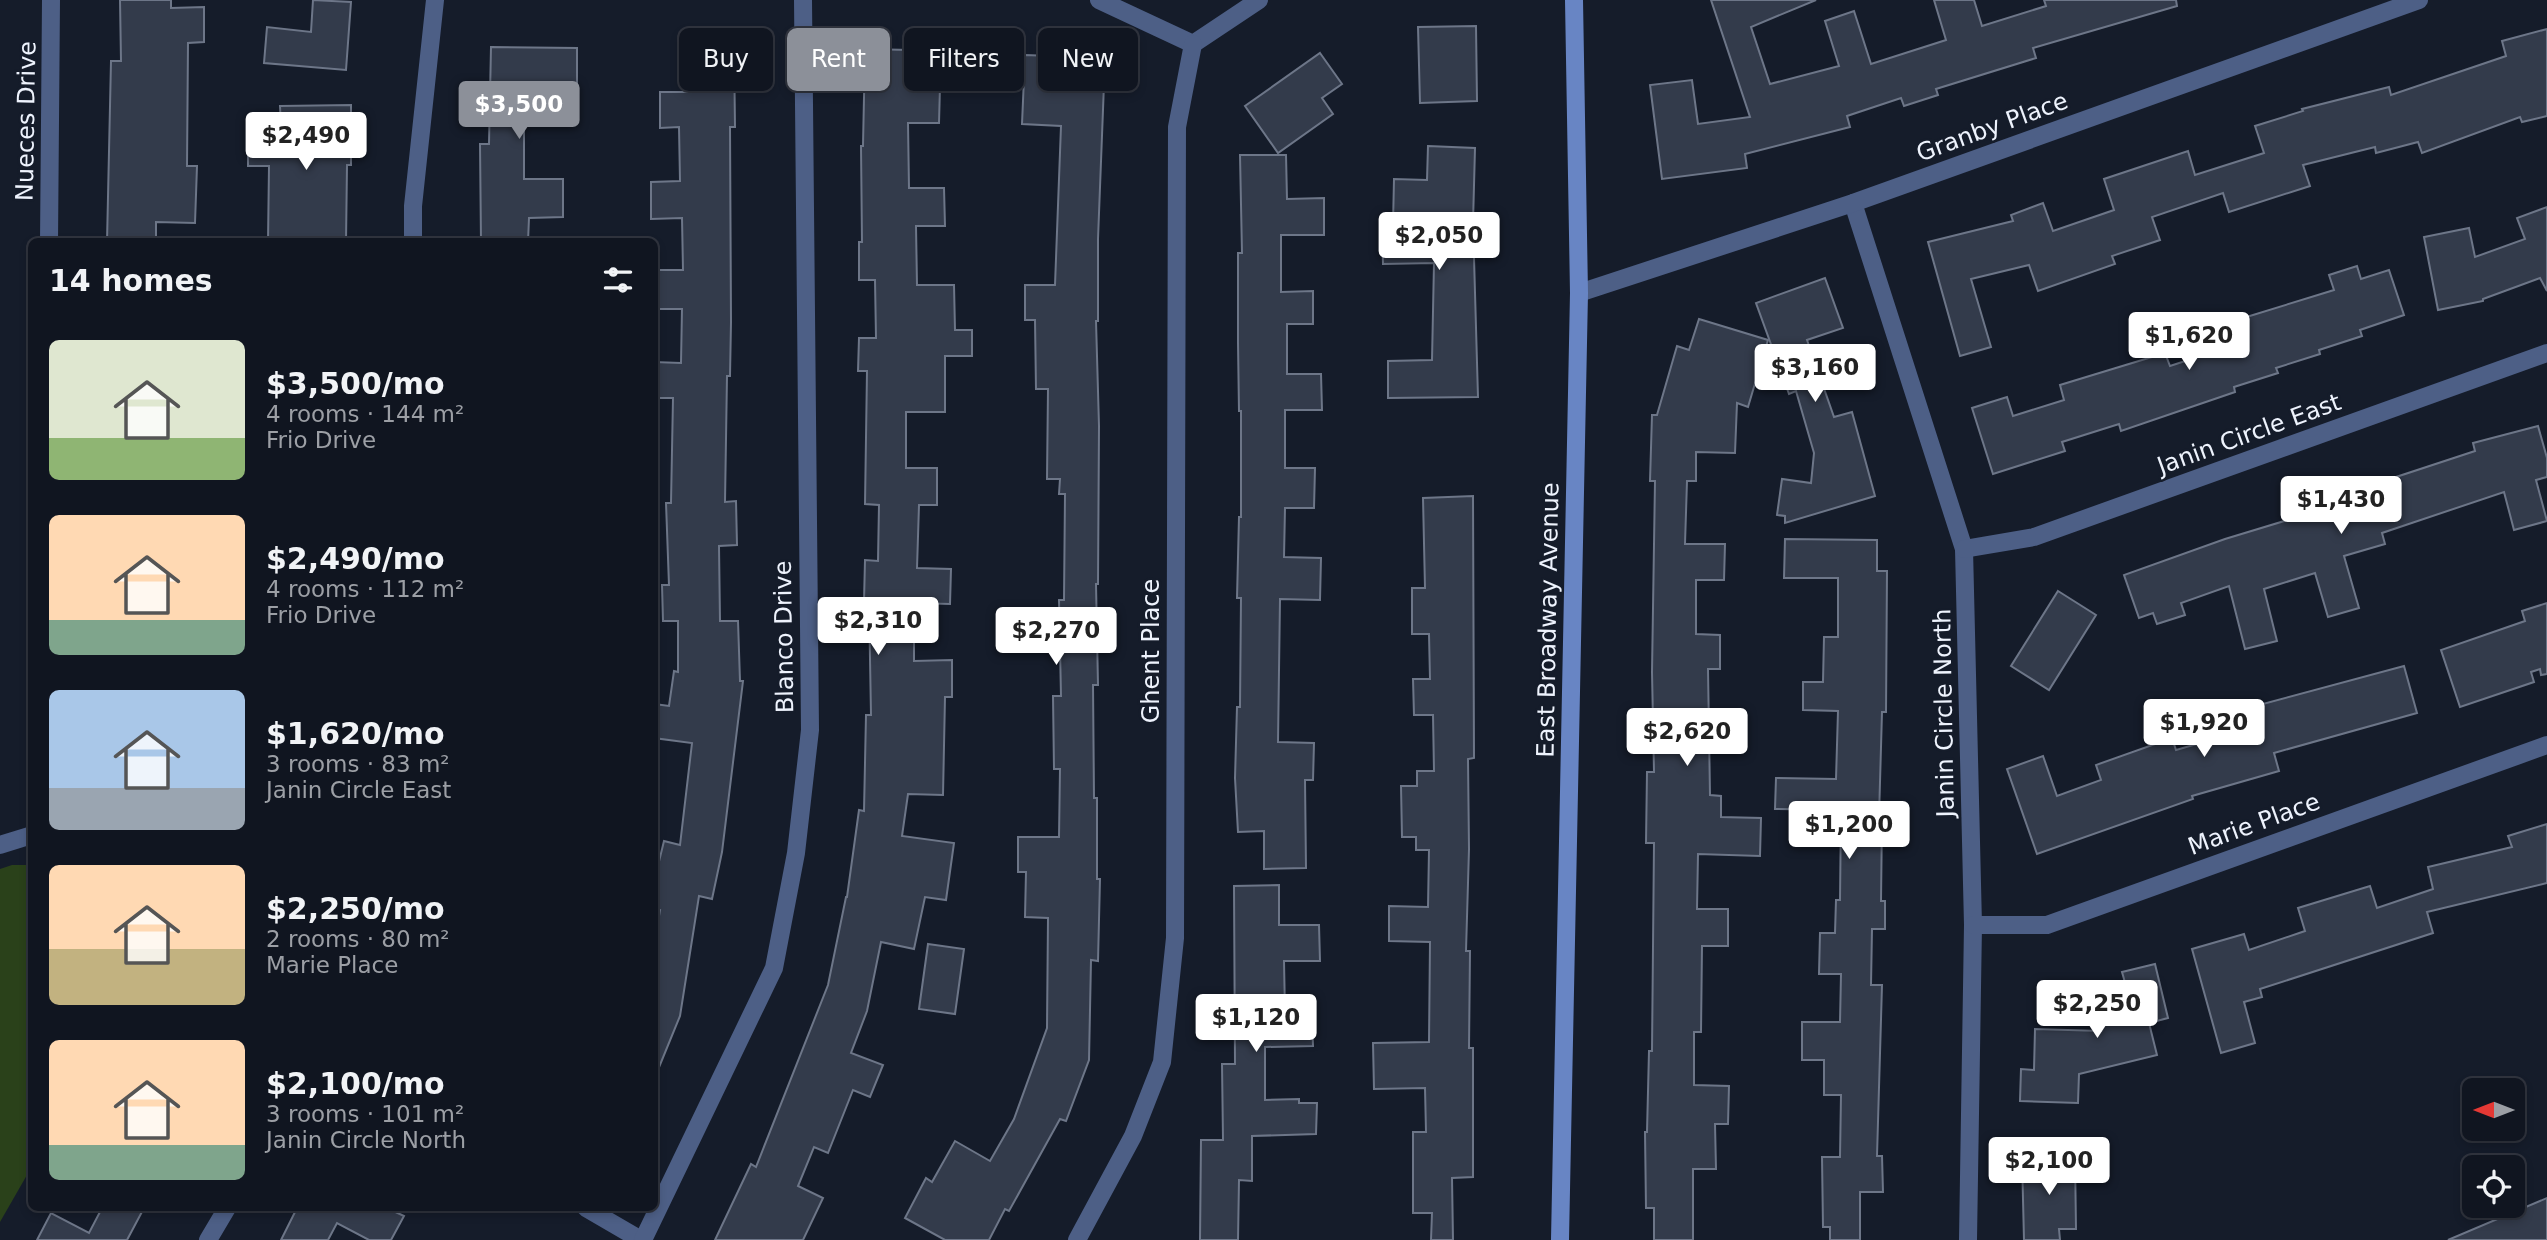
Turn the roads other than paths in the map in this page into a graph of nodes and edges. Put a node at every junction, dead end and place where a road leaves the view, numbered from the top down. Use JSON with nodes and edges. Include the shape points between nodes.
{"nodes":[{"id":1,"x":51,"y":0,"type":"edge"},
{"id":2,"x":435,"y":0,"type":"edge"},
{"id":3,"x":803,"y":0,"type":"edge"},
{"id":4,"x":1099,"y":0,"type":"edge"},
{"id":5,"x":1259,"y":0,"type":"edge"},
{"id":6,"x":1574,"y":0,"type":"edge"},
{"id":7,"x":2419,"y":0,"type":"edge"},
{"id":8,"x":1193,"y":44,"type":"junction"},
{"id":9,"x":1853,"y":203,"type":"junction"},
{"id":10,"x":49,"y":238,"type":"edge"},
{"id":11,"x":413,"y":238,"type":"edge"},
{"id":12,"x":1579,"y":293,"type":"junction"},
{"id":13,"x":2547,"y":353,"type":"edge"},
{"id":14,"x":1964,"y":549,"type":"junction"},
{"id":15,"x":2547,"y":745,"type":"edge"},
{"id":16,"x":28,"y":836,"type":"edge"},
{"id":17,"x":0,"y":845,"type":"edge"},
{"id":18,"x":1973,"y":925,"type":"junction"},
{"id":19,"x":658,"y":1207,"type":"edge"},
{"id":20,"x":225,"y":1211,"type":"edge"},
{"id":21,"x":591,"y":1211,"type":"edge"},
{"id":22,"x":656,"y":1211,"type":"edge"},
{"id":23,"x":208,"y":1240,"type":"edge"},
{"id":24,"x":642,"y":1240,"type":"edge"},
{"id":25,"x":1077,"y":1240,"type":"edge"},
{"id":26,"x":1560,"y":1240,"type":"edge"},
{"id":27,"x":1968,"y":1240,"type":"edge"}],
"edges":[{"from":1,"to":10,"type":"street","name":"Nueces Drive"},
{"from":2,"to":11,"type":"street"},
{"from":3,"to":19,"type":"street","name":"Blanco Drive","via":[[810,730],[796,853],[774,968]]},
{"from":4,"to":8,"type":"street"},
{"from":5,"to":8,"type":"street"},
{"from":6,"to":12,"type":"street","name":"East Broadway Avenue"},
{"from":7,"to":9,"type":"street","name":"Granby Place"},
{"from":8,"to":25,"type":"street","name":"Ghent Place","via":[[1177,127],[1175,939],[1162,1062],[1133,1136]]},
{"from":9,"to":12,"type":"street","name":"Granby Place"},
{"from":9,"to":14,"type":"street","name":"Janin Circle North"},
{"from":12,"to":26,"type":"street","name":"East Broadway Avenue"},
{"from":13,"to":14,"type":"street","name":"Janin Circle East","via":[[2034,537]]},
{"from":14,"to":18,"type":"street","name":"Janin Circle North"},
{"from":15,"to":18,"type":"street","name":"Marie Place","via":[[2047,925]]},
{"from":16,"to":17,"type":"street"},
{"from":18,"to":27,"type":"street","name":"Janin Circle North"},
{"from":20,"to":23,"type":"street"},
{"from":21,"to":24,"type":"street"},
{"from":22,"to":24,"type":"street","name":"Blanco Drive"}]}
